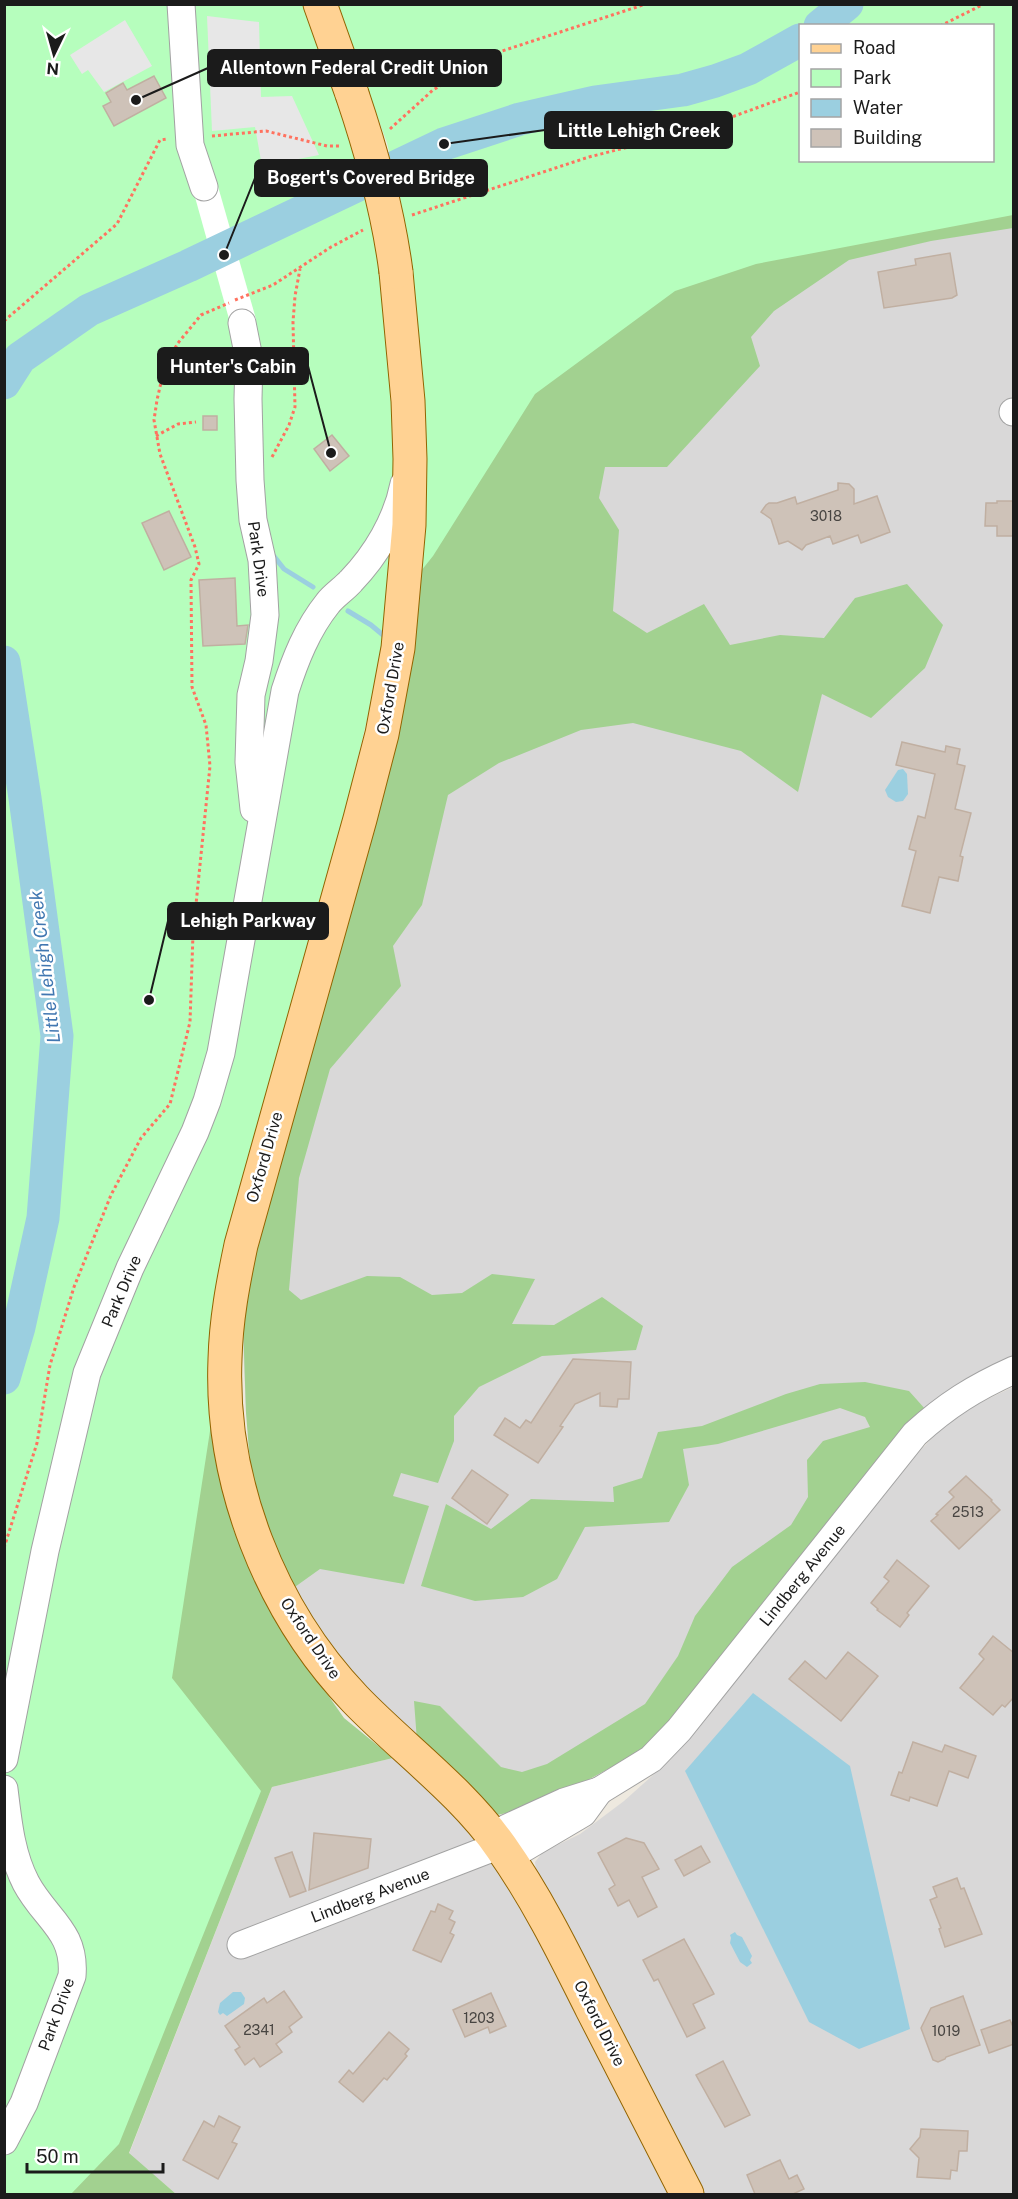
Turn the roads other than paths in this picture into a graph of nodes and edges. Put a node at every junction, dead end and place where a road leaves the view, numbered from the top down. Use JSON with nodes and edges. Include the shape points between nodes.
{"nodes":[{"id":1,"x":181,"y":4,"type":"edge"},
{"id":2,"x":320,"y":4,"type":"edge"},
{"id":3,"x":204,"y":187,"type":"dead end"},
{"id":4,"x":242,"y":323,"type":"dead end"},
{"id":5,"x":410,"y":459,"type":"junction"},
{"id":6,"x":259,"y":830,"type":"junction"},
{"id":7,"x":1014,"y":1370,"type":"edge"},
{"id":8,"x":4,"y":1759,"type":"edge"},
{"id":9,"x":4,"y":1789,"type":"edge"},
{"id":10,"x":500,"y":1845,"type":"junction"},
{"id":11,"x":241,"y":1945,"type":"dead end"},
{"id":12,"x":4,"y":2141,"type":"edge"},
{"id":13,"x":687,"y":2194,"type":"edge"}],
"edges":[{"from":1,"to":3,"type":"street","via":[[189,137]]},
{"from":2,"to":5,"type":"main road","name":"Oxford Drive","bridge":true,"via":[[352,94],[391,233]]},
{"from":4,"to":6,"type":"street","name":"Park Drive","via":[[249,358],[253,519],[262,560],[265,615],[251,695],[249,739],[252,796]]},
{"from":5,"to":6,"type":"street","name":"Park Drive","via":[[387,532],[351,582],[328,603],[294,663],[285,691]]},
{"from":5,"to":10,"type":"main road","name":"Oxford Drive","via":[[403,611],[382,734],[241,1245],[228,1314],[225,1407],[231,1452],[254,1536],[295,1620],[353,1696]]},
{"from":6,"to":8,"type":"street","name":"Park Drive","via":[[220,1053],[207,1101],[130,1268],[87,1373],[45,1551]]},
{"from":7,"to":10,"type":"street","name":"Lindberg Avenue","via":[[969,1392],[915,1434],[679,1730],[651,1759],[599,1791],[583,1813],[522,1849]]},
{"from":9,"to":12,"type":"street","name":"Park Drive","via":[[15,1857],[26,1884],[63,1932],[73,1961],[72,1976],[24,2103]]},
{"from":10,"to":11,"type":"street","name":"Lindberg Avenue"},
{"from":10,"to":13,"type":"main road","name":"Oxford Drive","via":[[538,1903]]}]}
